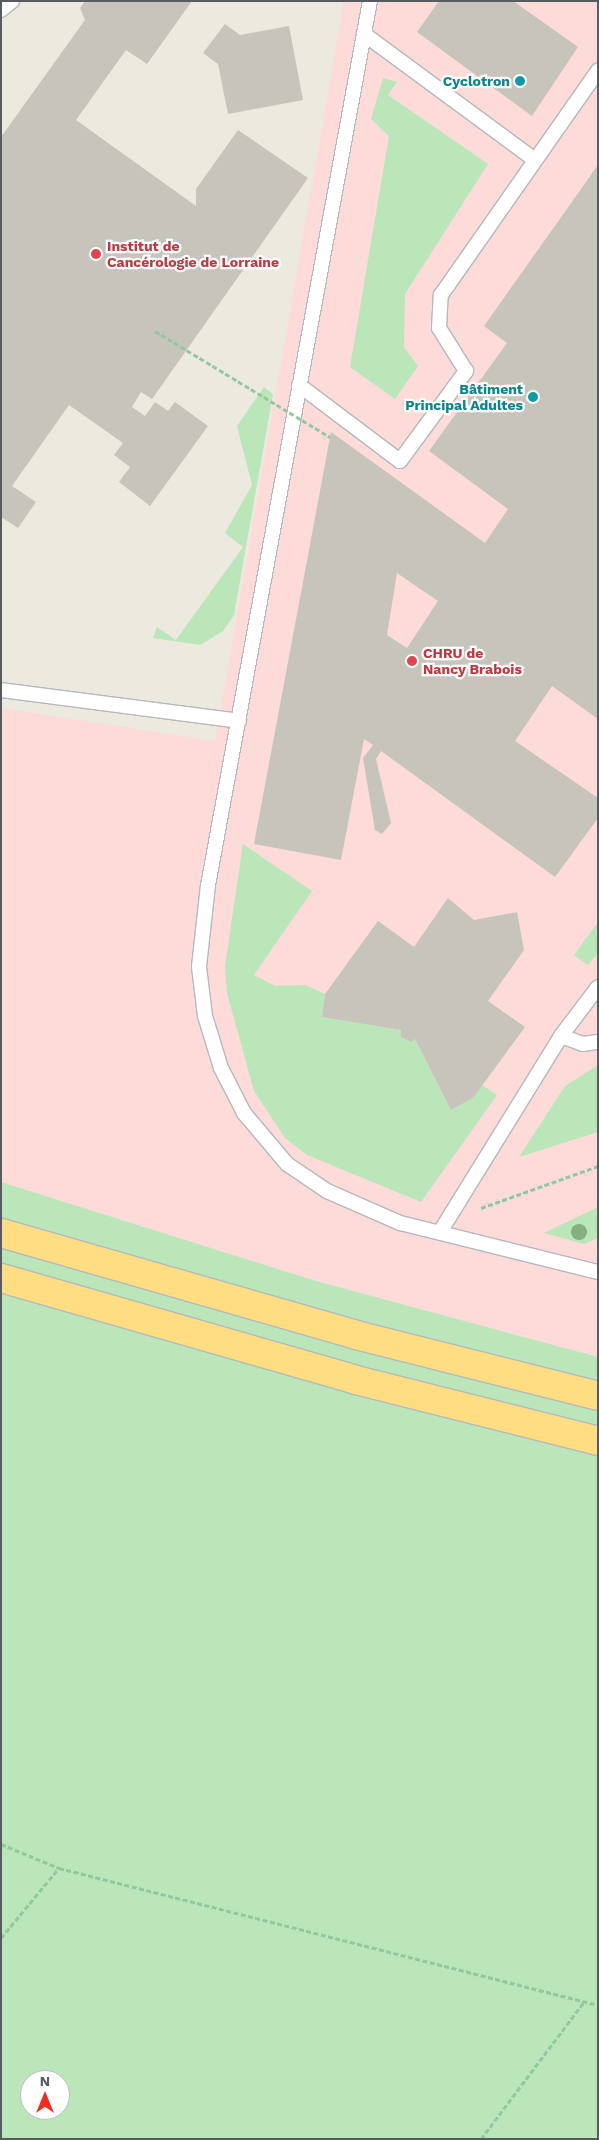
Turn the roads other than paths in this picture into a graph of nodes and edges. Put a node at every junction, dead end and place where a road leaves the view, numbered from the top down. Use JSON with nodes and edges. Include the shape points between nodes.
{"nodes":[{"id":1,"x":12,"y":1,"type":"edge"},
{"id":2,"x":370,"y":1,"type":"edge"},
{"id":3,"x":1,"y":10,"type":"edge"},
{"id":4,"x":364,"y":34,"type":"junction"},
{"id":5,"x":598,"y":71,"type":"edge"},
{"id":6,"x":535,"y":160,"type":"junction"},
{"id":7,"x":299,"y":385,"type":"junction"},
{"id":8,"x":1,"y":690,"type":"edge"},
{"id":9,"x":239,"y":721,"type":"junction"},
{"id":10,"x":598,"y":987,"type":"edge"},
{"id":11,"x":561,"y":1036,"type":"junction"},
{"id":12,"x":598,"y":1042,"type":"edge"},
{"id":13,"x":440,"y":1232,"type":"junction"},
{"id":14,"x":1,"y":1233,"type":"edge"},
{"id":15,"x":598,"y":1272,"type":"edge"},
{"id":16,"x":1,"y":1278,"type":"edge"},
{"id":17,"x":1,"y":1296,"type":"edge"},
{"id":18,"x":201,"y":1336,"type":"junction"},
{"id":19,"x":598,"y":1396,"type":"edge"},
{"id":20,"x":598,"y":1441,"type":"edge"}],
"edges":[{"from":1,"to":3,"type":"lane"},
{"from":2,"to":4,"type":"lane"},
{"from":4,"to":6,"type":"lane"},
{"from":4,"to":7,"type":"lane"},
{"from":5,"to":6,"type":"lane"},
{"from":6,"to":7,"type":"lane","via":[[441,295],[439,328],[466,371],[400,461]]},
{"from":7,"to":9,"type":"lane"},
{"from":8,"to":9,"type":"lane"},
{"from":9,"to":13,"type":"lane","via":[[208,885],[199,967],[205,1016],[221,1068],[244,1113],[287,1164],[364,1211]]},
{"from":10,"to":11,"type":"lane"},
{"from":11,"to":12,"type":"lane","via":[[583,1044]]},
{"from":11,"to":13,"type":"lane"},
{"from":13,"to":15,"type":"lane"},
{"from":14,"to":19,"type":"highway","via":[[356,1335]]},
{"from":16,"to":18,"type":"highway"},
{"from":17,"to":18,"type":"highway"},
{"from":18,"to":20,"type":"highway"}]}
